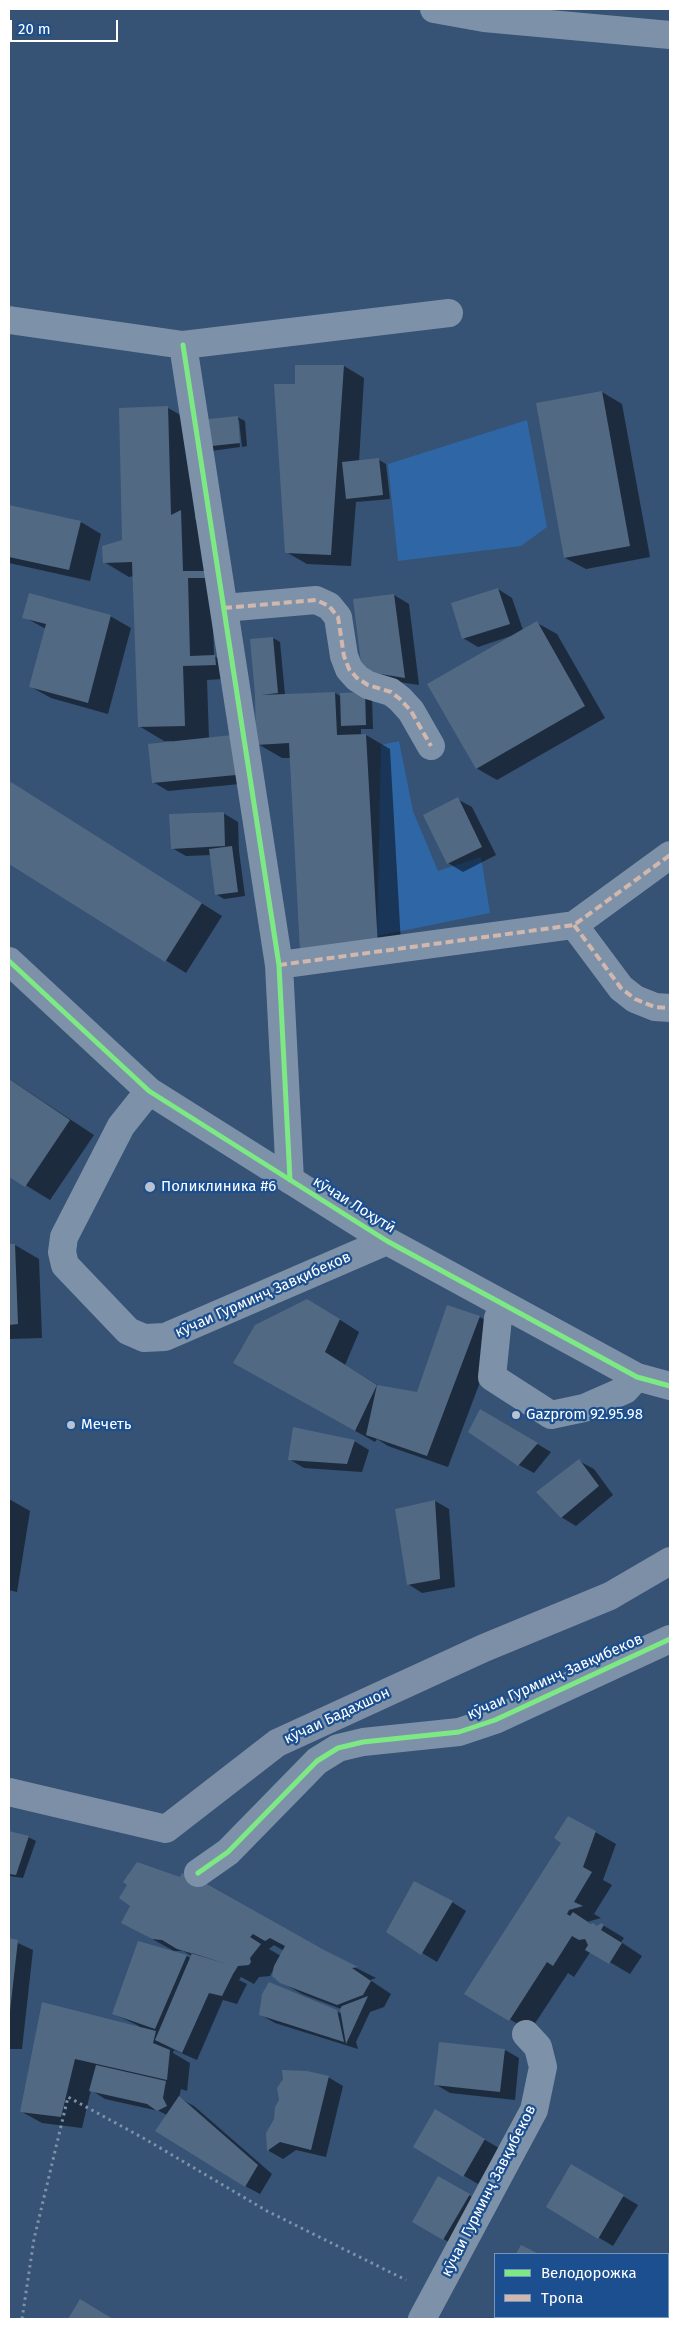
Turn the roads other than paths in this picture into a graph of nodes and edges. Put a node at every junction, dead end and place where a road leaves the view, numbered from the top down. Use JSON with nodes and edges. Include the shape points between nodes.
{"nodes":[{"id":1,"x":434,"y":9,"type":"edge"},
{"id":2,"x":670,"y":35,"type":"edge"},
{"id":3,"x":449,"y":313,"type":"dead end"},
{"id":4,"x":9,"y":320,"type":"edge"},
{"id":5,"x":183,"y":345,"type":"junction"},
{"id":6,"x":224,"y":608,"type":"junction"},
{"id":7,"x":431,"y":746,"type":"dead end"},
{"id":8,"x":670,"y":855,"type":"edge"},
{"id":9,"x":574,"y":925,"type":"junction"},
{"id":10,"x":9,"y":961,"type":"edge"},
{"id":11,"x":279,"y":965,"type":"junction"},
{"id":12,"x":670,"y":1008,"type":"edge"},
{"id":13,"x":149,"y":1091,"type":"junction"},
{"id":14,"x":290,"y":1180,"type":"junction"},
{"id":15,"x":386,"y":1241,"type":"junction"},
{"id":16,"x":503,"y":1305,"type":"junction"},
{"id":17,"x":638,"y":1377,"type":"junction"},
{"id":18,"x":670,"y":1386,"type":"edge"},
{"id":19,"x":670,"y":1561,"type":"edge"},
{"id":20,"x":670,"y":1639,"type":"edge"},
{"id":21,"x":9,"y":1792,"type":"edge"},
{"id":22,"x":198,"y":1873,"type":"dead end"},
{"id":23,"x":526,"y":2034,"type":"dead end"},
{"id":24,"x":422,"y":2319,"type":"edge"}],
"edges":[{"from":1,"to":2,"type":"street","via":[[484,18]]},
{"from":3,"to":5,"type":"street"},
{"from":4,"to":5,"type":"street"},
{"from":5,"to":6,"type":"street"},
{"from":6,"to":7,"type":"street","via":[[316,600],[329,606],[338,617],[349,669],[368,685],[391,692],[400,699]]},
{"from":6,"to":11,"type":"street"},
{"from":8,"to":9,"type":"street"},
{"from":9,"to":11,"type":"street"},
{"from":9,"to":12,"type":"street","via":[[621,988],[635,999],[655,1007]]},
{"from":10,"to":13,"type":"street","name":"кӯчаи Лоҳутӣ"},
{"from":11,"to":14,"type":"street"},
{"from":13,"to":14,"type":"street","name":"кӯчаи Лоҳутӣ"},
{"from":13,"to":15,"type":"street","name":"кӯчаи Гурминҷ Завқибеков","via":[[122,1126],[64,1237],[62,1252],[65,1265],[128,1331],[144,1338],[165,1338]]},
{"from":14,"to":15,"type":"street","name":"кӯчаи Лоҳутӣ"},
{"from":15,"to":16,"type":"street","name":"кӯчаи Лоҳутӣ"},
{"from":16,"to":17,"type":"street","name":"кӯчаи Лоҳутӣ"},
{"from":16,"to":17,"type":"street","via":[[498,1318],[492,1377],[551,1415],[584,1408],[624,1390]]},
{"from":17,"to":18,"type":"street","name":"кӯчаи Лоҳутӣ"},
{"from":19,"to":21,"type":"main road","name":"кӯчаи Бадахшон","via":[[610,1596],[484,1648],[278,1743],[166,1829]]},
{"from":20,"to":22,"type":"street","name":"кӯчаи Гурминҷ Завқибеков","via":[[495,1720],[459,1732],[363,1742],[338,1748],[317,1761],[228,1852]]},
{"from":23,"to":24,"type":"street","name":"кӯчаи Гурминҷ Завқибеков","via":[[538,2047],[542,2067],[534,2110]]}]}
